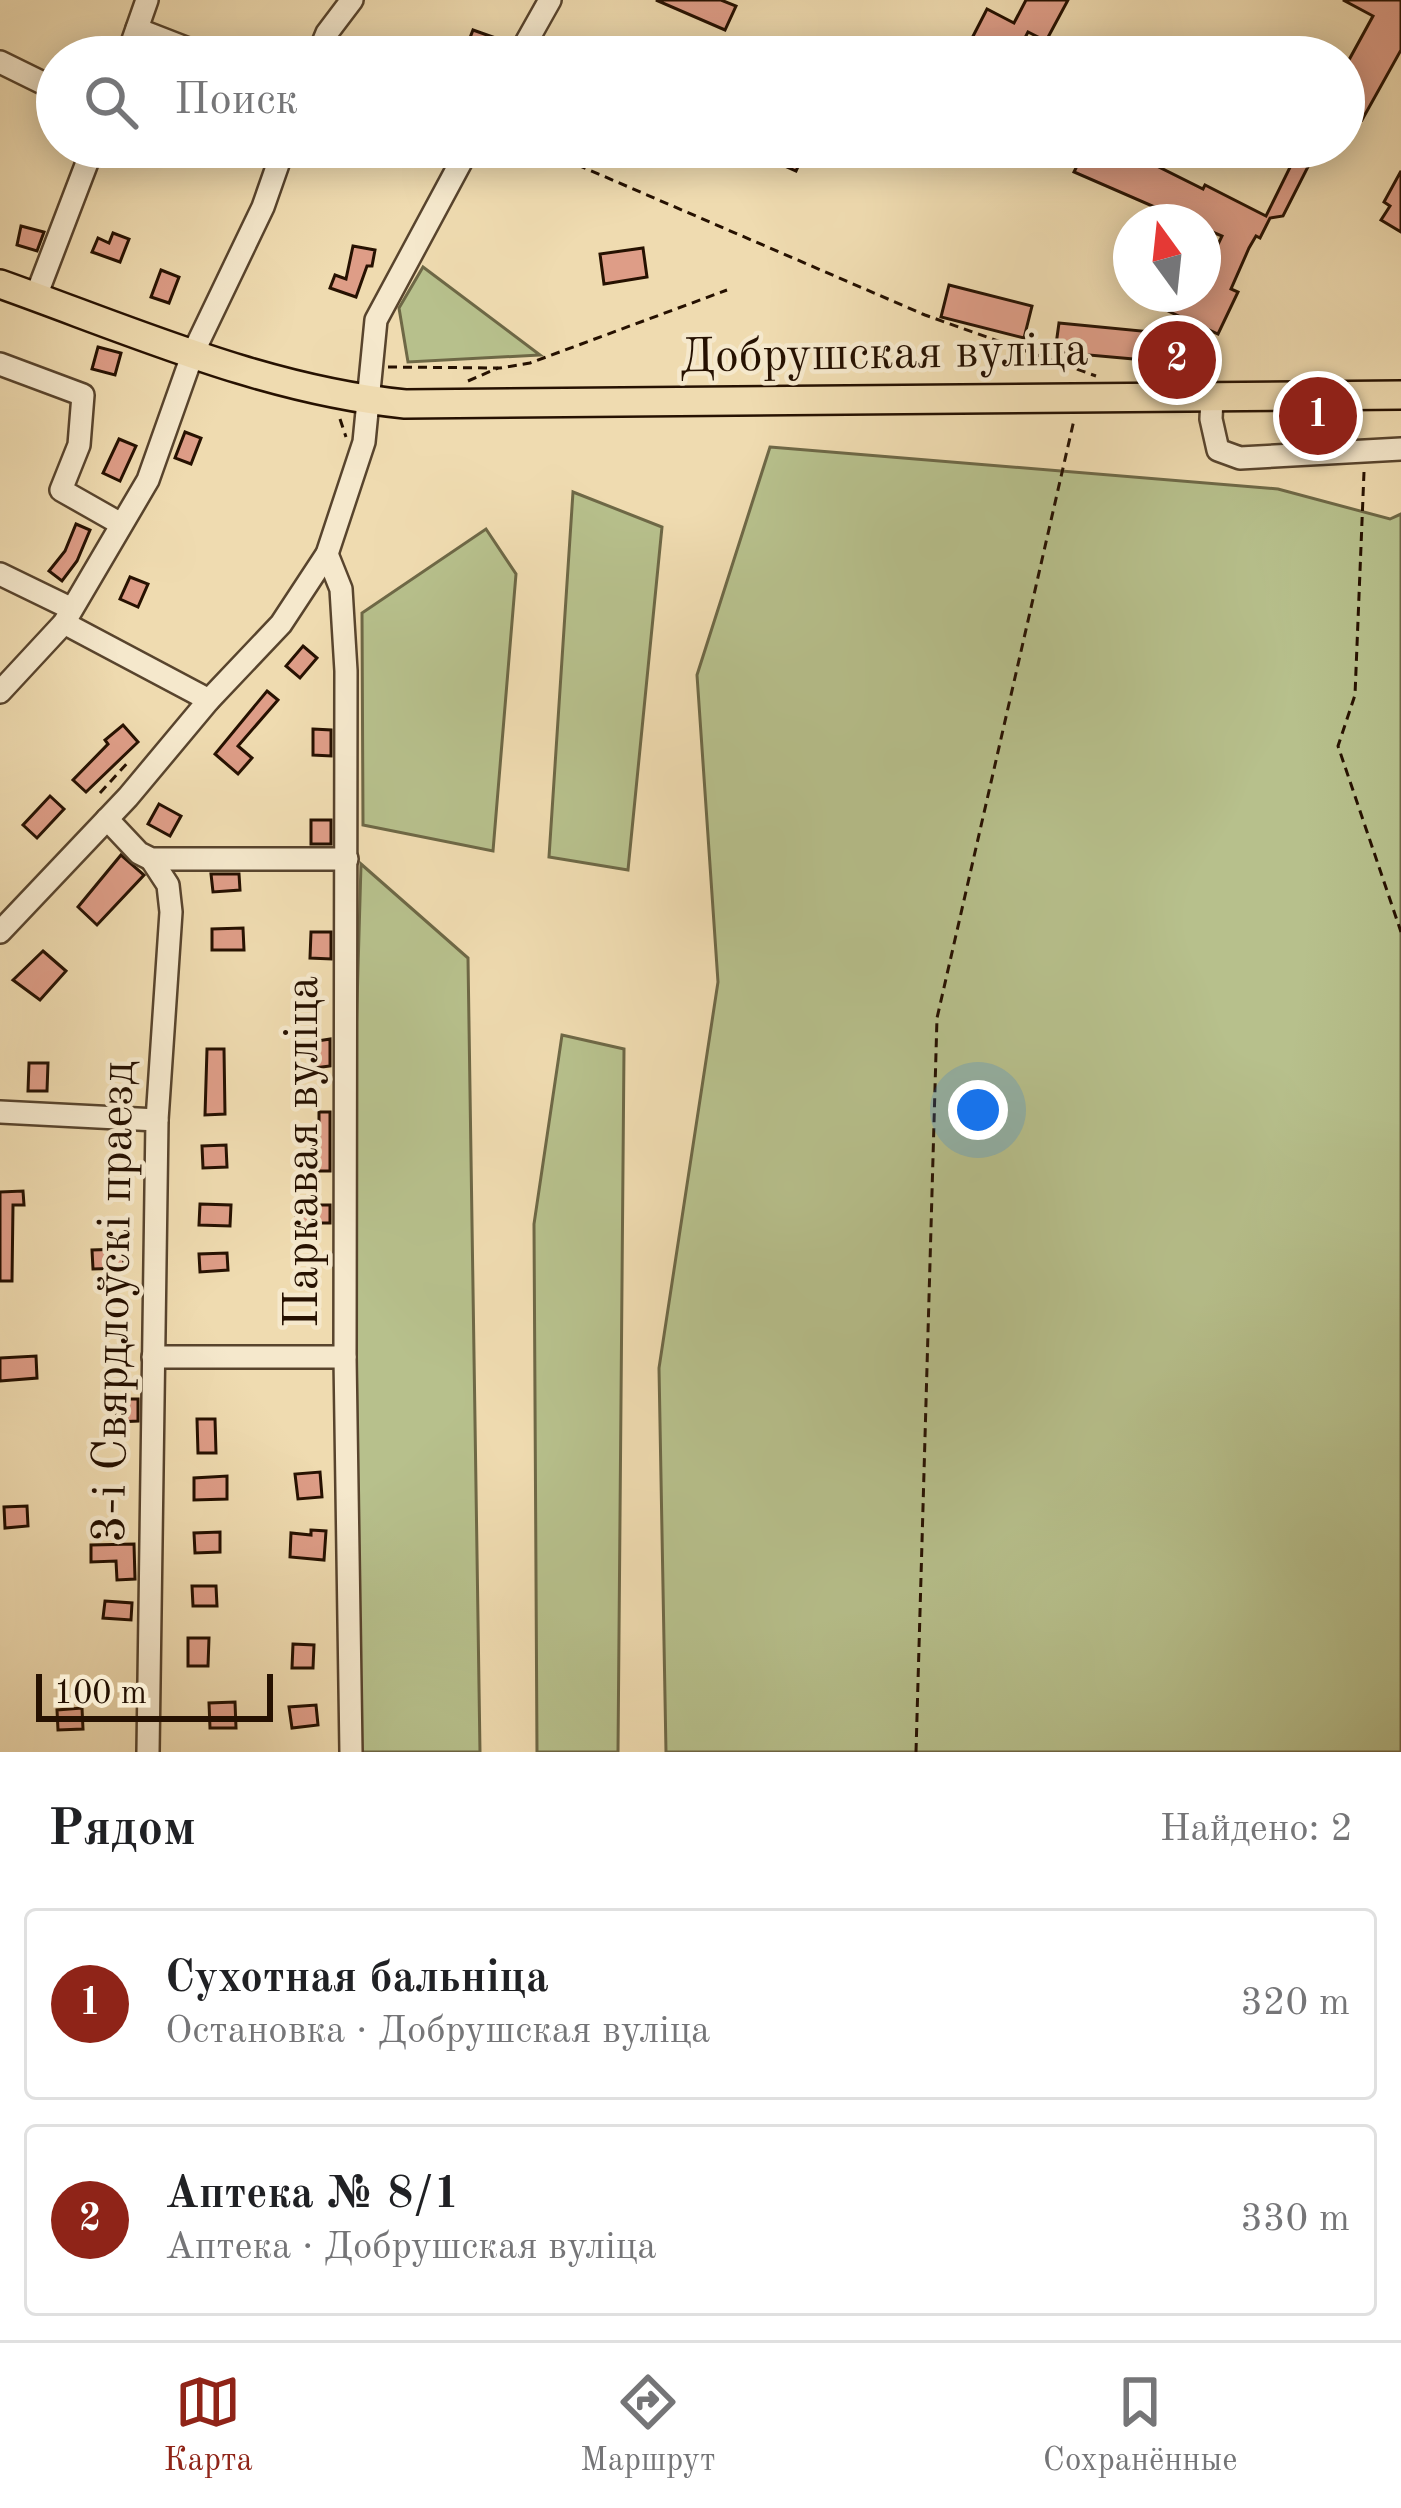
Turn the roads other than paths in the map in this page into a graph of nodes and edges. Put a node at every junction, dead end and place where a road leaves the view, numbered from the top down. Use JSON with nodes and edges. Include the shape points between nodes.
{"nodes":[{"id":1,"x":147,"y":0,"type":"edge"},
{"id":2,"x":352,"y":0,"type":"edge"},
{"id":3,"x":550,"y":0,"type":"edge"},
{"id":4,"x":137,"y":29,"type":"junction"},
{"id":5,"x":134,"y":36,"type":"edge"},
{"id":6,"x":155,"y":36,"type":"edge"},
{"id":7,"x":326,"y":36,"type":"edge"},
{"id":8,"x":530,"y":36,"type":"edge"},
{"id":9,"x":0,"y":62,"type":"edge"},
{"id":10,"x":36,"y":80,"type":"edge"},
{"id":11,"x":85,"y":168,"type":"edge"},
{"id":12,"x":277,"y":168,"type":"edge"},
{"id":13,"x":457,"y":168,"type":"edge"},
{"id":14,"x":0,"y":284,"type":"edge"},
{"id":15,"x":36,"y":296,"type":"junction"},
{"id":16,"x":193,"y":353,"type":"junction"},
{"id":17,"x":0,"y":364,"type":"edge"},
{"id":18,"x":1401,"y":395,"type":"edge"},
{"id":19,"x":1212,"y":397,"type":"junction"},
{"id":20,"x":369,"y":401,"type":"junction"},
{"id":21,"x":1401,"y":449,"type":"edge"},
{"id":22,"x":122,"y":524,"type":"junction"},
{"id":23,"x":327,"y":554,"type":"junction"},
{"id":24,"x":0,"y":574,"type":"edge"},
{"id":25,"x":67,"y":615,"type":"junction"},
{"id":26,"x":0,"y":692,"type":"edge"},
{"id":27,"x":209,"y":700,"type":"junction"},
{"id":28,"x":107,"y":819,"type":"junction"},
{"id":29,"x":152,"y":859,"type":"junction"},
{"id":30,"x":347,"y":859,"type":"junction"},
{"id":31,"x":0,"y":932,"type":"edge"},
{"id":32,"x":0,"y":1112,"type":"edge"},
{"id":33,"x":157,"y":1120,"type":"junction"},
{"id":34,"x":153,"y":1357,"type":"junction"},
{"id":35,"x":345,"y":1357,"type":"junction"},
{"id":36,"x":148,"y":1752,"type":"edge"},
{"id":37,"x":351,"y":1752,"type":"edge"}],
"edges":[{"from":1,"to":4,"type":"street"},
{"from":2,"to":7,"type":"street"},
{"from":3,"to":8,"type":"street"},
{"from":4,"to":5,"type":"street"},
{"from":4,"to":6,"type":"street"},
{"from":9,"to":10,"type":"street"},
{"from":11,"to":15,"type":"street"},
{"from":12,"to":16,"type":"street"},
{"from":13,"to":20,"type":"street","via":[[376,320]]},
{"from":14,"to":15,"type":"main road","name":"Добрушская вуліца"},
{"from":15,"to":16,"type":"main road","name":"Добрушская вуліца"},
{"from":16,"to":20,"type":"main road","name":"Добрушская вуліца"},
{"from":16,"to":22,"type":"street","via":[[148,480]]},
{"from":17,"to":22,"type":"street","via":[[83,395],[79,446],[61,490]]},
{"from":18,"to":19,"type":"main road","name":"Добрушская вуліца"},
{"from":19,"to":20,"type":"main road","name":"Добрушская вуліца","via":[[1088,387],[483,406]]},
{"from":19,"to":21,"type":"street","via":[[1219,450],[1240,458]]},
{"from":20,"to":23,"type":"street","via":[[364,442]]},
{"from":22,"to":25,"type":"street"},
{"from":23,"to":27,"type":"street","via":[[281,624]]},
{"from":23,"to":30,"type":"street","name":"Паркавая вуліца","via":[[341,589]]},
{"from":24,"to":25,"type":"street"},
{"from":25,"to":26,"type":"street"},
{"from":25,"to":27,"type":"street"},
{"from":27,"to":28,"type":"street"},
{"from":28,"to":29,"type":"street"},
{"from":28,"to":31,"type":"street"},
{"from":29,"to":30,"type":"street"},
{"from":29,"to":33,"type":"street","name":"3-і Свярдлоўскі праезд","via":[[168,884],[171,912]]},
{"from":30,"to":35,"type":"street","name":"Паркавая вуліца"},
{"from":32,"to":33,"type":"street"},
{"from":33,"to":34,"type":"street","name":"3-і Свярдлоўскі праезд"},
{"from":34,"to":35,"type":"street"},
{"from":34,"to":36,"type":"street","name":"3-і Свярдлоўскі праезд"},
{"from":35,"to":37,"type":"street","name":"Паркавая вуліца"}]}
